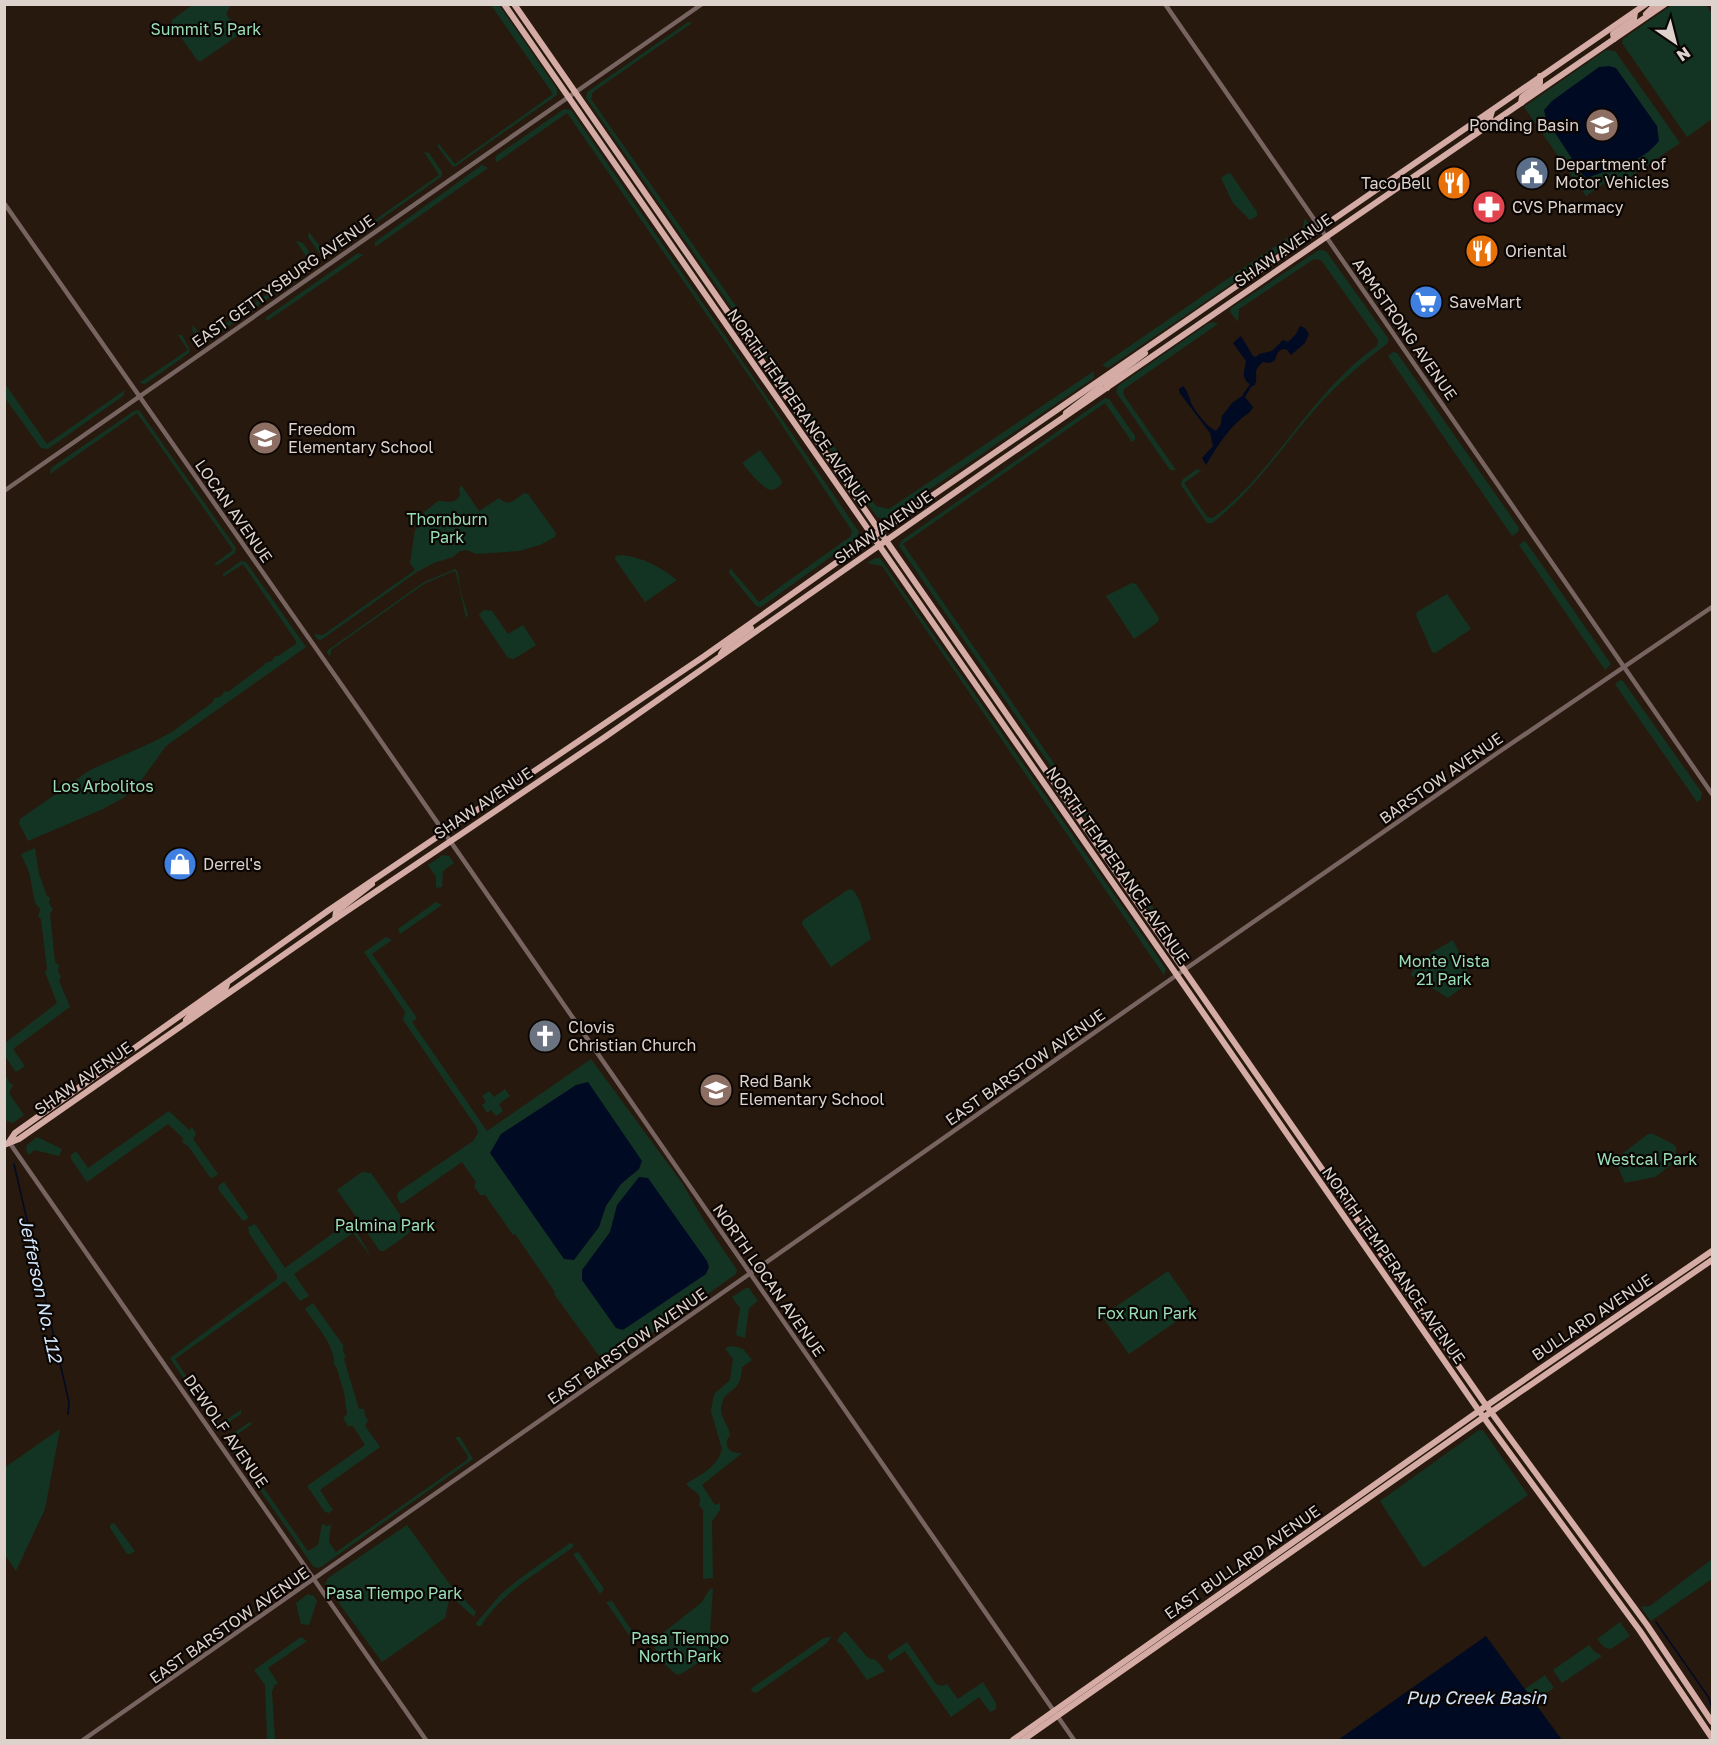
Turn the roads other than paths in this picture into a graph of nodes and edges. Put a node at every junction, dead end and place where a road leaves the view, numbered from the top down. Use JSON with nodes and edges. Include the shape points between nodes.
{"nodes":[{"id":1,"x":504,"y":4,"type":"edge"},
{"id":2,"x":514,"y":4,"type":"edge"},
{"id":3,"x":702,"y":4,"type":"edge"},
{"id":4,"x":1165,"y":4,"type":"edge"},
{"id":5,"x":1646,"y":4,"type":"edge"},
{"id":6,"x":1656,"y":4,"type":"edge"},
{"id":7,"x":1665,"y":4,"type":"edge"},
{"id":8,"x":1635,"y":12,"type":"junction"},
{"id":9,"x":1635,"y":25,"type":"junction"},
{"id":10,"x":1614,"y":39,"type":"junction"},
{"id":11,"x":1540,"y":76,"type":"junction"},
{"id":12,"x":575,"y":92,"type":"junction"},
{"id":13,"x":568,"y":97,"type":"junction"},
{"id":14,"x":1520,"y":103,"type":"junction"},
{"id":15,"x":1492,"y":110,"type":"junction"},
{"id":16,"x":1475,"y":134,"type":"junction"},
{"id":17,"x":5,"y":203,"type":"edge"},
{"id":18,"x":1321,"y":228,"type":"junction"},
{"id":19,"x":1326,"y":236,"type":"junction"},
{"id":20,"x":1156,"y":342,"type":"junction"},
{"id":21,"x":1104,"y":377,"type":"junction"},
{"id":22,"x":1107,"y":388,"type":"junction"},
{"id":23,"x":139,"y":396,"type":"junction"},
{"id":24,"x":1055,"y":424,"type":"junction"},
{"id":25,"x":4,"y":490,"type":"edge"},
{"id":26,"x":881,"y":531,"type":"junction"},
{"id":27,"x":872,"y":537,"type":"junction"},
{"id":28,"x":887,"y":540,"type":"junction"},
{"id":29,"x":879,"y":546,"type":"junction"},
{"id":30,"x":1713,"y":607,"type":"edge"},
{"id":31,"x":759,"y":617,"type":"junction"},
{"id":32,"x":704,"y":657,"type":"junction"},
{"id":33,"x":719,"y":657,"type":"junction"},
{"id":34,"x":1624,"y":668,"type":"junction"},
{"id":35,"x":663,"y":696,"type":"junction"},
{"id":36,"x":1713,"y":794,"type":"edge"},
{"id":37,"x":444,"y":833,"type":"junction"},
{"id":38,"x":450,"y":842,"type":"junction"},
{"id":39,"x":379,"y":876,"type":"junction"},
{"id":40,"x":335,"y":919,"type":"junction"},
{"id":41,"x":1184,"y":970,"type":"junction"},
{"id":42,"x":1178,"y":975,"type":"junction"},
{"id":43,"x":227,"y":984,"type":"junction"},
{"id":44,"x":179,"y":1029,"type":"junction"},
{"id":45,"x":160,"y":1030,"type":"junction"},
{"id":46,"x":121,"y":1068,"type":"junction"},
{"id":47,"x":6,"y":1141,"type":"edge"},
{"id":48,"x":1713,"y":1251,"type":"edge"},
{"id":49,"x":1713,"y":1260,"type":"edge"},
{"id":50,"x":750,"y":1274,"type":"junction"},
{"id":51,"x":1599,"y":1329,"type":"junction"},
{"id":52,"x":1580,"y":1352,"type":"junction"},
{"id":53,"x":1486,"y":1406,"type":"junction"},
{"id":54,"x":1479,"y":1411,"type":"junction"},
{"id":55,"x":1491,"y":1412,"type":"junction"},
{"id":56,"x":1484,"y":1418,"type":"junction"},
{"id":57,"x":314,"y":1580,"type":"junction"},
{"id":58,"x":1055,"y":1714,"type":"junction"},
{"id":59,"x":1713,"y":1722,"type":"edge"},
{"id":60,"x":1713,"y":1738,"type":"edge"},
{"id":61,"x":83,"y":1740,"type":"edge"},
{"id":62,"x":426,"y":1740,"type":"edge"},
{"id":63,"x":1012,"y":1740,"type":"edge"},
{"id":64,"x":1023,"y":1740,"type":"edge"},
{"id":65,"x":1074,"y":1740,"type":"edge"}],
"edges":[{"from":1,"to":13,"type":"main road","name":"NORTH TEMPERANCE AVENUE"},
{"from":2,"to":12,"type":"main road","name":"NORTH TEMPERANCE AVENUE"},
{"from":3,"to":12,"type":"street","name":"EAST GETTYSBURG AVENUE"},
{"from":4,"to":18,"type":"street","name":"ARMSTRONG AVENUE"},
{"from":5,"to":8,"type":"main road","name":"SHAW AVENUE"},
{"from":6,"to":9,"type":"main road"},
{"from":7,"to":9,"type":"main road","name":"SHAW AVENUE"},
{"from":8,"to":10,"type":"main road","via":[[1635,19],[1613,34]]},
{"from":8,"to":11,"type":"main road","name":"SHAW AVENUE"},
{"from":9,"to":10,"type":"main road","name":"SHAW AVENUE"},
{"from":10,"to":14,"type":"main road","name":"SHAW AVENUE"},
{"from":11,"to":14,"type":"main road","via":[[1540,83]]},
{"from":11,"to":15,"type":"main road","name":"SHAW AVENUE"},
{"from":12,"to":13,"type":"street","name":"EAST GETTYSBURG AVENUE"},
{"from":12,"to":26,"type":"main road","name":"NORTH TEMPERANCE AVENUE"},
{"from":13,"to":23,"type":"street","name":"EAST GETTYSBURG AVENUE"},
{"from":13,"to":27,"type":"main road","name":"NORTH TEMPERANCE AVENUE"},
{"from":14,"to":16,"type":"main road","name":"SHAW AVENUE"},
{"from":15,"to":16,"type":"main road"},
{"from":15,"to":18,"type":"main road","name":"SHAW AVENUE"},
{"from":16,"to":19,"type":"main road","name":"SHAW AVENUE"},
{"from":17,"to":23,"type":"street","name":"LOCAN AVENUE"},
{"from":18,"to":19,"type":"street","name":"ARMSTRONG AVENUE"},
{"from":18,"to":20,"type":"main road","name":"SHAW AVENUE"},
{"from":19,"to":22,"type":"main road","name":"SHAW AVENUE"},
{"from":19,"to":34,"type":"street","name":"ARMSTRONG AVENUE"},
{"from":20,"to":21,"type":"main road","name":"SHAW AVENUE"},
{"from":20,"to":22,"type":"main road","via":[[1109,380]]},
{"from":21,"to":24,"type":"main road","via":[[1100,387],[1073,405]]},
{"from":21,"to":26,"type":"main road","name":"SHAW AVENUE"},
{"from":22,"to":24,"type":"main road","name":"SHAW AVENUE"},
{"from":23,"to":25,"type":"street","name":"EAST GETTYSBURG AVENUE"},
{"from":23,"to":37,"type":"street","name":"LOCAN AVENUE"},
{"from":24,"to":28,"type":"main road","name":"SHAW AVENUE"},
{"from":26,"to":27,"type":"main road","name":"SHAW AVENUE"},
{"from":26,"to":28,"type":"main road","name":"NORTH TEMPERANCE AVENUE"},
{"from":27,"to":29,"type":"main road","name":"NORTH TEMPERANCE AVENUE"},
{"from":27,"to":31,"type":"main road","name":"SHAW AVENUE"},
{"from":28,"to":29,"type":"main road","name":"SHAW AVENUE"},
{"from":28,"to":41,"type":"main road","name":"NORTH TEMPERANCE AVENUE"},
{"from":29,"to":33,"type":"main road","name":"SHAW AVENUE"},
{"from":29,"to":42,"type":"main road","name":"NORTH TEMPERANCE AVENUE"},
{"from":30,"to":34,"type":"street","name":"BARSTOW AVENUE"},
{"from":31,"to":32,"type":"main road","name":"SHAW AVENUE"},
{"from":31,"to":33,"type":"main road"},
{"from":32,"to":35,"type":"main road","via":[[667,687]]},
{"from":32,"to":37,"type":"main road","name":"SHAW AVENUE"},
{"from":33,"to":35,"type":"main road","name":"SHAW AVENUE"},
{"from":34,"to":36,"type":"street","name":"ARMSTRONG AVENUE"},
{"from":34,"to":41,"type":"street","name":"BARSTOW AVENUE"},
{"from":35,"to":38,"type":"main road","name":"SHAW AVENUE"},
{"from":37,"to":38,"type":"street","name":"NORTH LOCAN AVENUE"},
{"from":37,"to":39,"type":"main road","name":"SHAW AVENUE"},
{"from":38,"to":40,"type":"main road","name":"SHAW AVENUE"},
{"from":38,"to":50,"type":"street","name":"NORTH LOCAN AVENUE"},
{"from":39,"to":40,"type":"main road","via":[[336,912]]},
{"from":39,"to":43,"type":"main road","name":"SHAW AVENUE"},
{"from":40,"to":44,"type":"main road","name":"SHAW AVENUE"},
{"from":41,"to":42,"type":"street","name":"EAST BARSTOW AVENUE"},
{"from":41,"to":53,"type":"main road","name":"NORTH TEMPERANCE AVENUE"},
{"from":42,"to":50,"type":"street","name":"EAST BARSTOW AVENUE"},
{"from":42,"to":54,"type":"main road","name":"NORTH TEMPERANCE AVENUE"},
{"from":43,"to":44,"type":"main road","via":[[225,990],[192,1013]]},
{"from":43,"to":45,"type":"main road","name":"SHAW AVENUE"},
{"from":44,"to":46,"type":"main road","name":"SHAW AVENUE"},
{"from":45,"to":46,"type":"main road","via":[[123,1061]]},
{"from":45,"to":47,"type":"main road","name":"SHAW AVENUE"},
{"from":46,"to":47,"type":"main road","name":"SHAW AVENUE","via":[[19,1138]]},
{"from":47,"to":57,"type":"street","name":"DEWOLF AVENUE"},
{"from":48,"to":51,"type":"main road","name":"BULLARD AVENUE"},
{"from":49,"to":52,"type":"main road","name":"BULLARD AVENUE"},
{"from":50,"to":57,"type":"street","name":"EAST BARSTOW AVENUE"},
{"from":50,"to":58,"type":"street","name":"NORTH LOCAN AVENUE"},
{"from":51,"to":52,"type":"main road","via":[[1581,1346]]},
{"from":51,"to":53,"type":"main road","name":"BULLARD AVENUE"},
{"from":52,"to":55,"type":"main road","name":"BULLARD AVENUE"},
{"from":53,"to":54,"type":"main road","name":"EAST BULLARD AVENUE"},
{"from":53,"to":55,"type":"main road","name":"NORTH TEMPERANCE AVENUE"},
{"from":54,"to":56,"type":"main road","name":"NORTH TEMPERANCE AVENUE"},
{"from":54,"to":58,"type":"main road","name":"EAST BULLARD AVENUE"},
{"from":55,"to":56,"type":"main road","name":"EAST BULLARD AVENUE"},
{"from":55,"to":59,"type":"main road","name":"NORTH TEMPERANCE AVENUE"},
{"from":56,"to":58,"type":"main road","name":"EAST BULLARD AVENUE"},
{"from":56,"to":60,"type":"main road","name":"NORTH TEMPERANCE AVENUE"},
{"from":57,"to":61,"type":"street","name":"EAST BARSTOW AVENUE"},
{"from":57,"to":62,"type":"street","name":"DEWOLF AVENUE"},
{"from":58,"to":63,"type":"main road","name":"EAST BULLARD AVENUE"},
{"from":58,"to":64,"type":"main road","name":"EAST BULLARD AVENUE"},
{"from":58,"to":65,"type":"street","name":"NORTH LOCAN AVENUE"}]}
